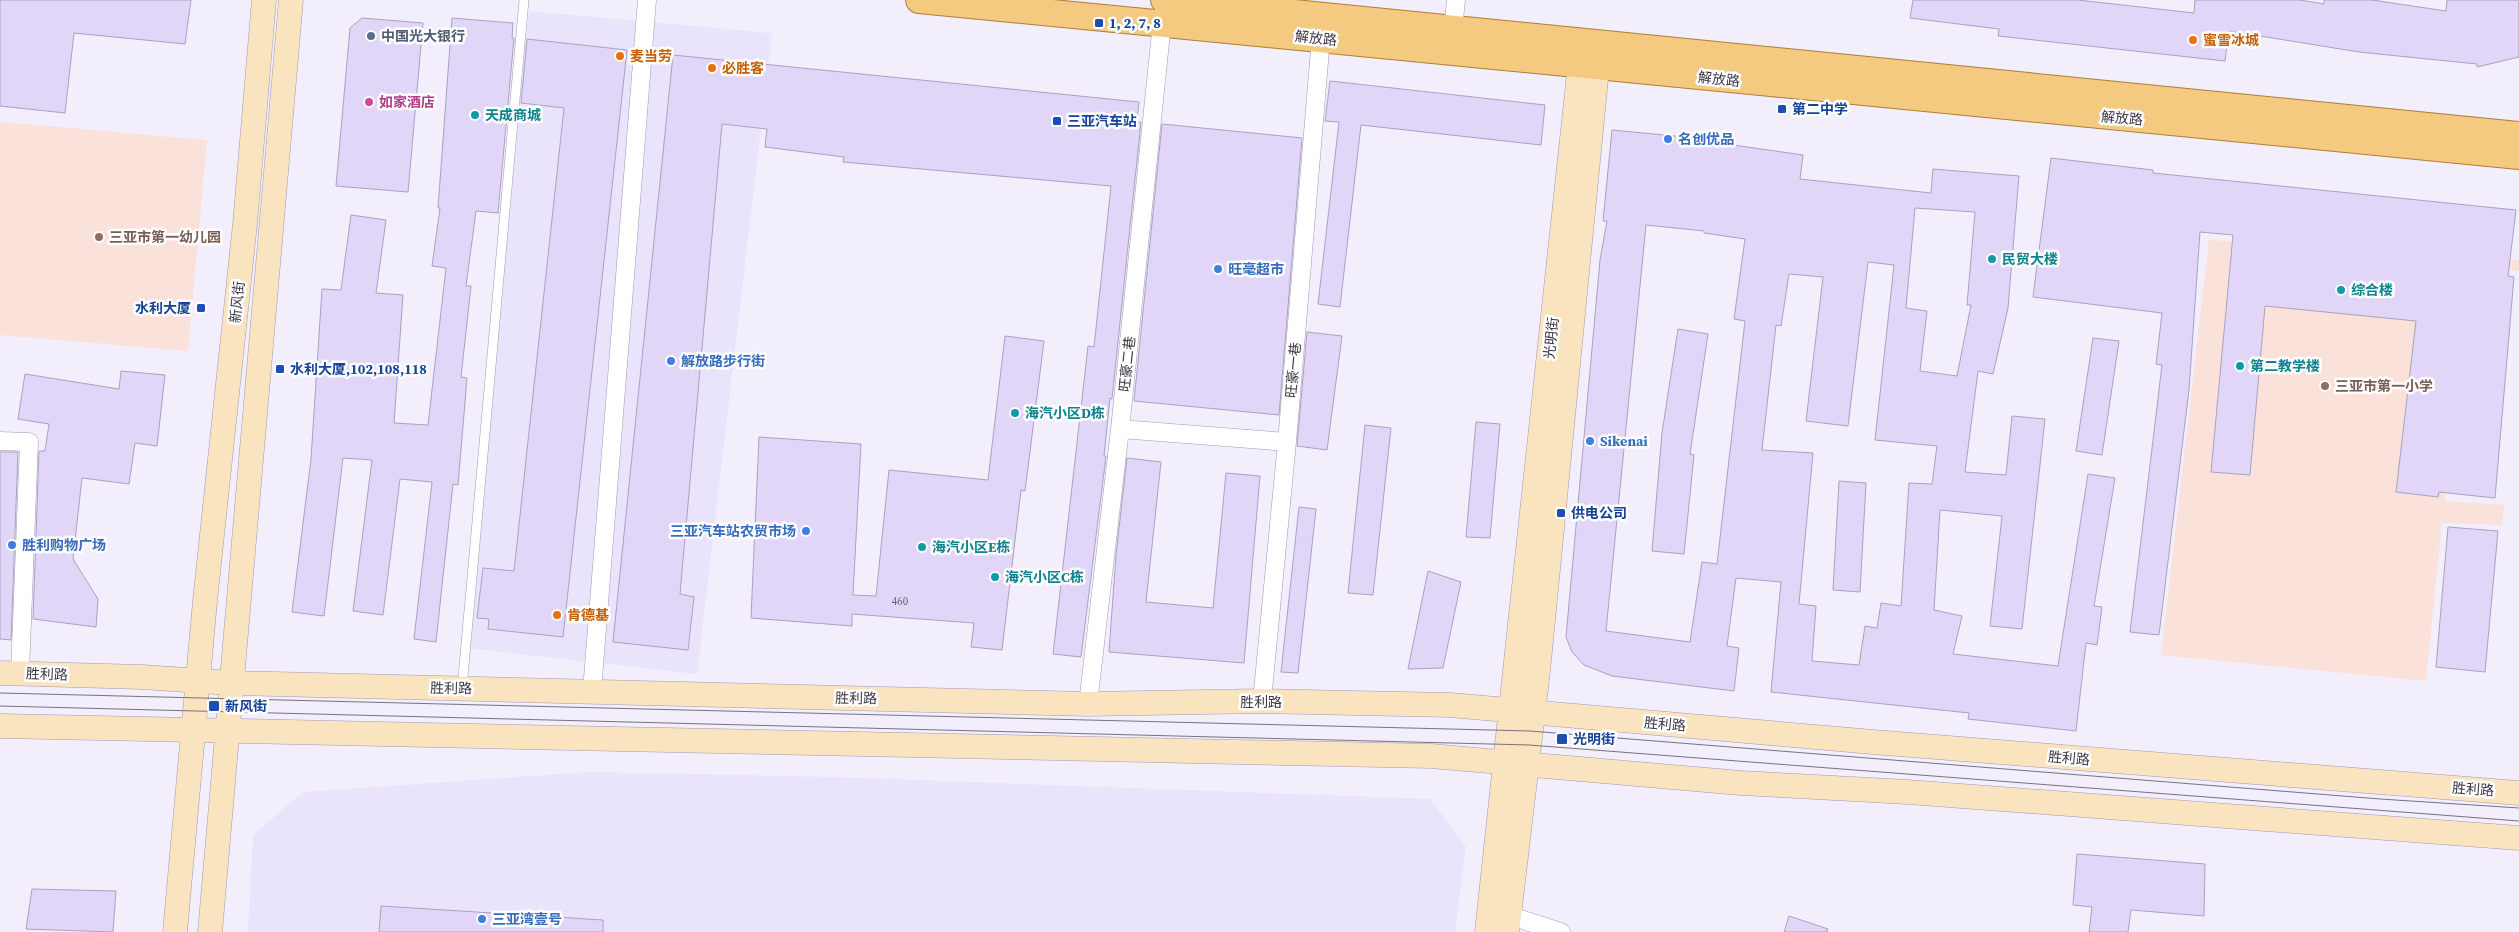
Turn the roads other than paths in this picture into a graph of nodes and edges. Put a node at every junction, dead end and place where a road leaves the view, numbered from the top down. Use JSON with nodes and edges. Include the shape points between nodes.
{"nodes":[{"id":1,"x":264,"y":0,"type":"edge"},
{"id":2,"x":290,"y":0,"type":"edge"},
{"id":3,"x":524,"y":0,"type":"edge"},
{"id":4,"x":647,"y":0,"type":"edge"},
{"id":5,"x":919,"y":0,"type":"edge"},
{"id":6,"x":1456,"y":0,"type":"edge"},
{"id":7,"x":1163,"y":11,"type":"edge"},
{"id":8,"x":1453,"y":29,"type":"junction"},
{"id":9,"x":1321,"y":38,"type":"junction"},
{"id":10,"x":1590,"y":54,"type":"junction"},
{"id":11,"x":2519,"y":135,"type":"edge"},
{"id":12,"x":2519,"y":156,"type":"edge"},
{"id":13,"x":1120,"y":428,"type":"junction"},
{"id":14,"x":0,"y":441,"type":"edge"},
{"id":15,"x":1287,"y":442,"type":"junction"},
{"id":16,"x":10,"y":673,"type":"edge"},
{"id":17,"x":198,"y":682,"type":"junction"},
{"id":18,"x":230,"y":683,"type":"junction"},
{"id":19,"x":462,"y":688,"type":"junction"},
{"id":20,"x":592,"y":691,"type":"junction"},
{"id":21,"x":1262,"y":701,"type":"junction"},
{"id":22,"x":1088,"y":704,"type":"junction"},
{"id":23,"x":1522,"y":711,"type":"junction"},
{"id":24,"x":0,"y":726,"type":"edge"},
{"id":25,"x":194,"y":732,"type":"junction"},
{"id":26,"x":227,"y":732,"type":"junction"},
{"id":27,"x":1516,"y":763,"type":"junction"},
{"id":28,"x":2519,"y":793,"type":"edge"},
{"id":29,"x":2519,"y":838,"type":"edge"},
{"id":30,"x":1498,"y":922,"type":"edge"},
{"id":31,"x":176,"y":932,"type":"edge"},
{"id":32,"x":210,"y":932,"type":"edge"},
{"id":33,"x":1561,"y":932,"type":"edge"}],
"edges":[{"from":1,"to":17,"type":"main road","name":"新风街","via":[[245,224]]},
{"from":2,"to":18,"type":"main road","name":"新风街"},
{"from":3,"to":19,"type":"lane"},
{"from":4,"to":20,"type":"street"},
{"from":5,"to":7,"type":"main road","name":"解放路"},
{"from":6,"to":8,"type":"street"},
{"from":7,"to":8,"type":"main road","name":"解放路"},
{"from":7,"to":9,"type":"main road","name":"解放路"},
{"from":7,"to":13,"type":"street","name":"旺豪二巷"},
{"from":8,"to":10,"type":"main road","name":"解放路"},
{"from":9,"to":10,"type":"main road","name":"解放路"},
{"from":9,"to":15,"type":"street","name":"旺豪一巷"},
{"from":10,"to":11,"type":"main road","name":"解放路"},
{"from":10,"to":12,"type":"main road","name":"解放路"},
{"from":10,"to":23,"type":"main road","name":"光明街"},
{"from":13,"to":15,"type":"street"},
{"from":13,"to":22,"type":"street","name":"旺豪二巷"},
{"from":14,"to":16,"type":"street","via":[[29,442]]},
{"from":15,"to":21,"type":"street","name":"旺豪一巷"},
{"from":16,"to":17,"type":"main road","name":"胜利路"},
{"from":17,"to":18,"type":"main road","name":"胜利路"},
{"from":17,"to":25,"type":"main road","name":"新风街"},
{"from":18,"to":19,"type":"main road","name":"胜利路"},
{"from":18,"to":26,"type":"main road","name":"新风街"},
{"from":19,"to":20,"type":"main road","name":"胜利路"},
{"from":20,"to":22,"type":"main road","name":"胜利路"},
{"from":21,"to":22,"type":"main road","name":"胜利路"},
{"from":21,"to":23,"type":"main road","name":"胜利路","via":[[1422,704]]},
{"from":23,"to":27,"type":"main road","name":"光明街"},
{"from":23,"to":28,"type":"main road","name":"胜利路"},
{"from":24,"to":25,"type":"main road"},
{"from":25,"to":26,"type":"main road"},
{"from":25,"to":31,"type":"main road","name":"新风街"},
{"from":26,"to":27,"type":"main road","via":[[1421,756]]},
{"from":26,"to":32,"type":"main road","name":"新风街"},
{"from":27,"to":29,"type":"main road","via":[[1741,783],[1908,792]]},
{"from":27,"to":30,"type":"main road","name":"光明街"},
{"from":30,"to":33,"type":"street"}]}
